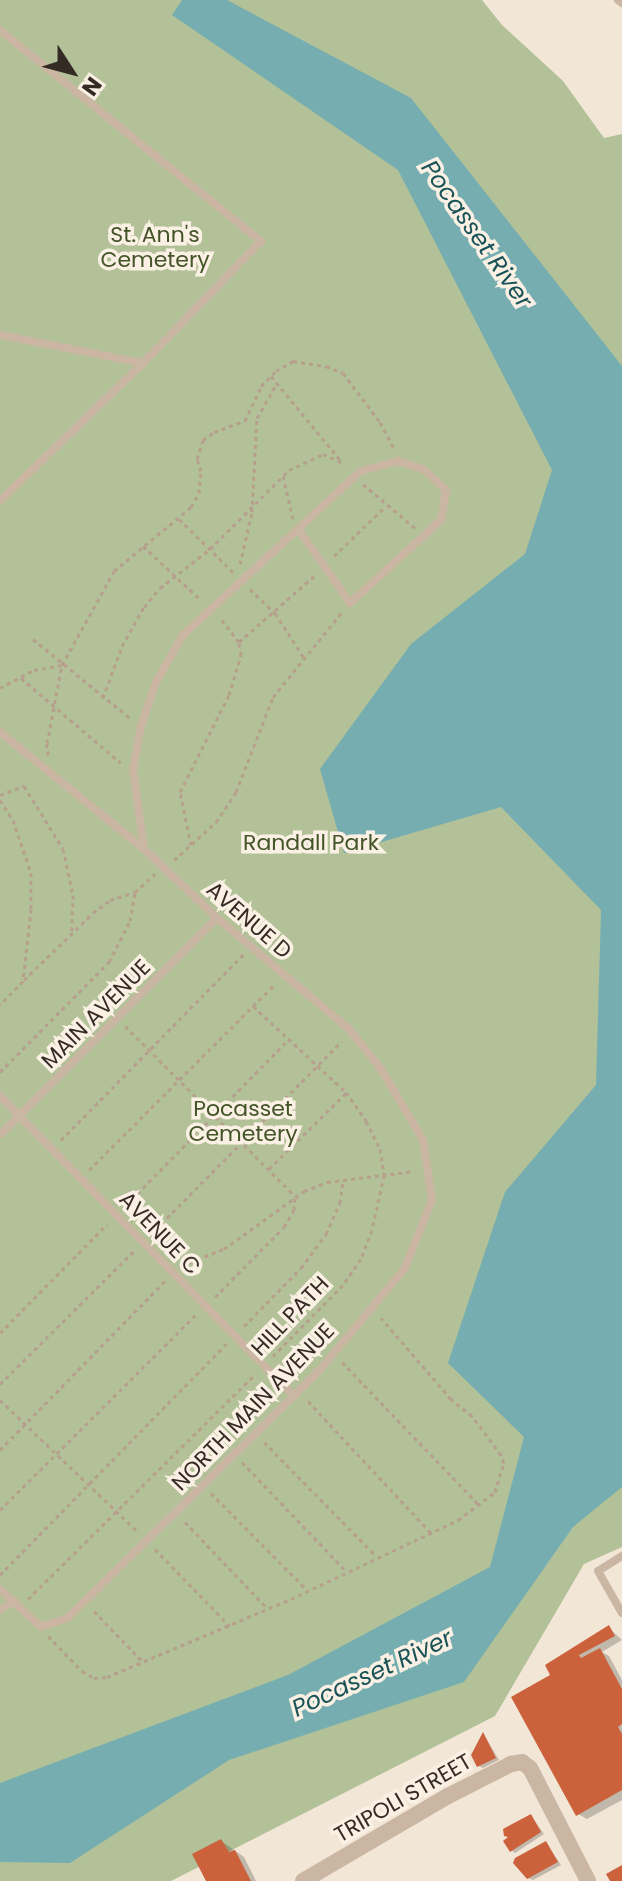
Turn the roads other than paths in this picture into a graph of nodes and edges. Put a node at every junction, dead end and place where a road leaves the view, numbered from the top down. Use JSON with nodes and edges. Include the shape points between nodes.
{"nodes":[{"id":1,"x":0,"y":30,"type":"edge"},
{"id":2,"x":0,"y":335,"type":"edge"},
{"id":3,"x":143,"y":363,"type":"junction"},
{"id":4,"x":0,"y":501,"type":"edge"},
{"id":5,"x":299,"y":530,"type":"junction"},
{"id":6,"x":0,"y":732,"type":"edge"},
{"id":7,"x":144,"y":849,"type":"junction"},
{"id":8,"x":217,"y":918,"type":"junction"},
{"id":9,"x":0,"y":1096,"type":"edge"},
{"id":10,"x":20,"y":1115,"type":"junction"},
{"id":11,"x":0,"y":1135,"type":"edge"},
{"id":12,"x":427,"y":1170,"type":"joint"},
{"id":13,"x":296,"y":1394,"type":"junction"},
{"id":14,"x":622,"y":1556,"type":"edge"},
{"id":15,"x":0,"y":1589,"type":"edge"},
{"id":16,"x":16,"y":1604,"type":"junction"},
{"id":17,"x":0,"y":1610,"type":"edge"},
{"id":18,"x":622,"y":1613,"type":"edge"},
{"id":19,"x":303,"y":1881,"type":"edge"},
{"id":20,"x":588,"y":1881,"type":"edge"}],
"edges":[{"from":1,"to":3,"type":"lane","via":[[261,241]]},
{"from":2,"to":3,"type":"lane"},
{"from":3,"to":4,"type":"lane"},
{"from":5,"to":5,"type":"lane","via":[[350,603],[441,520],[446,490],[423,469],[398,461],[361,471]]},
{"from":5,"to":7,"type":"lane","via":[[210,607],[166,661],[141,726],[134,774]]},
{"from":6,"to":7,"type":"lane","name":"AVENUE D"},
{"from":7,"to":8,"type":"lane","name":"AVENUE D"},
{"from":8,"to":10,"type":"lane","name":"MAIN AVENUE"},
{"from":8,"to":12,"type":"lane","name":"AVENUE D","via":[[351,1032],[404,1104],[423,1140]]},
{"from":9,"to":10,"type":"lane","name":"AVENUE C"},
{"from":10,"to":11,"type":"lane","name":"MAIN AVENUE"},
{"from":10,"to":13,"type":"lane","name":"AVENUE C"},
{"from":12,"to":13,"type":"lane","name":"NORTH MAIN AVENUE","via":[[432,1200],[405,1268]]},
{"from":13,"to":16,"type":"lane","name":"NORTH MAIN AVENUE","via":[[68,1618],[41,1627]]},
{"from":14,"to":18,"type":"lane","via":[[598,1571]]},
{"from":15,"to":16,"type":"lane"},
{"from":16,"to":17,"type":"lane"},
{"from":19,"to":20,"type":"street","name":"TRIPOLI STREET","via":[[494,1772],[522,1762]]}]}
